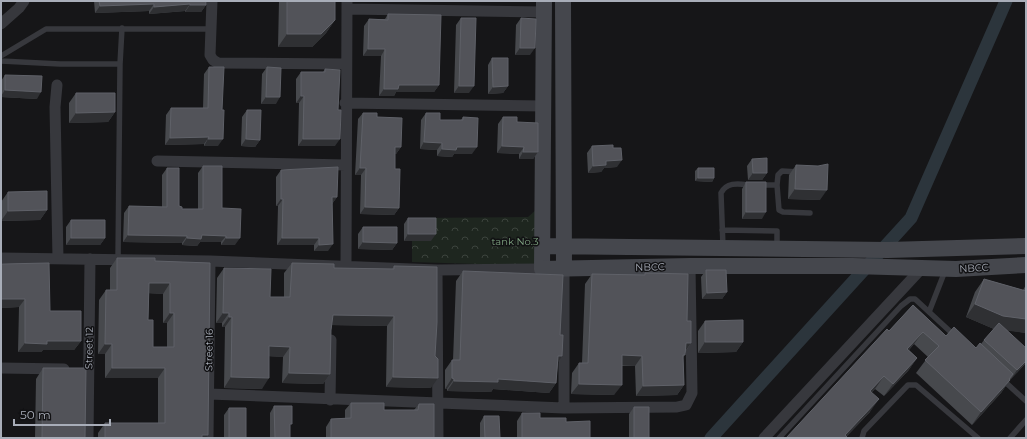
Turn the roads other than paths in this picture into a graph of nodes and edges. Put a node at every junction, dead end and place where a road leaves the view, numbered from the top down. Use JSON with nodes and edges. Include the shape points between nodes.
{"nodes":[{"id":1,"x":24,"y":1,"type":"edge"},
{"id":2,"x":212,"y":1,"type":"edge"},
{"id":3,"x":563,"y":1,"type":"edge"},
{"id":4,"x":347,"y":5,"type":"edge"},
{"id":5,"x":544,"y":6,"type":"edge"},
{"id":6,"x":1,"y":24,"type":"edge"},
{"id":7,"x":122,"y":28,"type":"junction"},
{"id":8,"x":210,"y":29,"type":"junction"},
{"id":9,"x":1,"y":56,"type":"edge"},
{"id":10,"x":1,"y":61,"type":"edge"},
{"id":11,"x":120,"y":64,"type":"junction"},
{"id":12,"x":346,"y":64,"type":"junction"},
{"id":13,"x":57,"y":85,"type":"dead end"},
{"id":14,"x":345,"y":103,"type":"junction"},
{"id":15,"x":543,"y":106,"type":"junction"},
{"id":16,"x":157,"y":161,"type":"dead end"},
{"id":17,"x":346,"y":165,"type":"junction"},
{"id":18,"x":804,"y":172,"type":"edge"},
{"id":19,"x":777,"y":185,"type":"junction"},
{"id":20,"x":810,"y":213,"type":"dead end"},
{"id":21,"x":722,"y":230,"type":"junction"},
{"id":22,"x":542,"y":246,"type":"junction"},
{"id":23,"x":564,"y":246,"type":"junction"},
{"id":24,"x":1026,"y":246,"type":"edge"},
{"id":25,"x":723,"y":248,"type":"junction"},
{"id":26,"x":777,"y":248,"type":"junction"},
{"id":27,"x":888,"y":250,"type":"junction"},
{"id":28,"x":1,"y":258,"type":"edge"},
{"id":29,"x":58,"y":259,"type":"junction"},
{"id":30,"x":90,"y":259,"type":"junction"},
{"id":31,"x":118,"y":260,"type":"junction"},
{"id":32,"x":210,"y":261,"type":"junction"},
{"id":33,"x":1026,"y":264,"type":"edge"},
{"id":34,"x":346,"y":265,"type":"junction"},
{"id":35,"x":690,"y":266,"type":"junction"},
{"id":36,"x":884,"y":267,"type":"junction"},
{"id":37,"x":564,"y":268,"type":"junction"},
{"id":38,"x":918,"y":268,"type":"junction"},
{"id":39,"x":542,"y":269,"type":"junction"},
{"id":40,"x":946,"y":269,"type":"junction"},
{"id":41,"x":437,"y":270,"type":"junction"},
{"id":42,"x":929,"y":312,"type":"junction"},
{"id":43,"x":331,"y":340,"type":"edge"},
{"id":44,"x":960,"y":341,"type":"edge"},
{"id":45,"x":1,"y":368,"type":"edge"},
{"id":46,"x":81,"y":369,"type":"junction"},
{"id":47,"x":998,"y":375,"type":"edge"},
{"id":48,"x":209,"y":394,"type":"junction"},
{"id":49,"x":330,"y":400,"type":"junction"},
{"id":50,"x":1026,"y":401,"type":"edge"},
{"id":51,"x":438,"y":404,"type":"junction"},
{"id":52,"x":564,"y":408,"type":"junction"},
{"id":53,"x":1026,"y":420,"type":"edge"},
{"id":54,"x":88,"y":438,"type":"edge"},
{"id":55,"x":208,"y":438,"type":"edge"},
{"id":56,"x":438,"y":438,"type":"edge"},
{"id":57,"x":764,"y":438,"type":"edge"},
{"id":58,"x":779,"y":438,"type":"edge"},
{"id":59,"x":862,"y":438,"type":"edge"},
{"id":60,"x":978,"y":438,"type":"edge"},
{"id":61,"x":1010,"y":438,"type":"edge"}],
"edges":[{"from":1,"to":6,"type":"street"},
{"from":2,"to":8,"type":"street"},
{"from":3,"to":23,"type":"street"},
{"from":4,"to":5,"type":"street"},
{"from":4,"to":12,"type":"street"},
{"from":5,"to":15,"type":"street"},
{"from":7,"to":8,"type":"lane"},
{"from":7,"to":9,"type":"lane","via":[[46,29]]},
{"from":7,"to":11,"type":"lane"},
{"from":8,"to":12,"type":"street","via":[[210,55],[218,63]]},
{"from":10,"to":11,"type":"lane"},
{"from":11,"to":31,"type":"lane"},
{"from":12,"to":14,"type":"street"},
{"from":13,"to":29,"type":"street","via":[[54,107]]},
{"from":14,"to":15,"type":"street"},
{"from":14,"to":17,"type":"street"},
{"from":15,"to":22,"type":"street"},
{"from":16,"to":17,"type":"street"},
{"from":17,"to":34,"type":"street"},
{"from":18,"to":19,"type":"lane","via":[[782,172],[778,175]]},
{"from":19,"to":20,"type":"lane","via":[[779,210]]},
{"from":19,"to":21,"type":"lane","via":[[730,184],[724,187],[721,193]]},
{"from":21,"to":25,"type":"lane"},
{"from":21,"to":26,"type":"lane","via":[[777,231]]},
{"from":22,"to":23,"type":"street"},
{"from":22,"to":39,"type":"street"},
{"from":23,"to":25,"type":"street"},
{"from":23,"to":37,"type":"street"},
{"from":24,"to":27,"type":"street"},
{"from":25,"to":26,"type":"street"},
{"from":26,"to":27,"type":"street"},
{"from":27,"to":36,"type":"street"},
{"from":28,"to":29,"type":"street"},
{"from":29,"to":30,"type":"street"},
{"from":30,"to":31,"type":"street"},
{"from":30,"to":46,"type":"street","name":"Street 12"},
{"from":31,"to":32,"type":"street"},
{"from":32,"to":34,"type":"street"},
{"from":32,"to":48,"type":"street","name":"Street 16"},
{"from":33,"to":40,"type":"street","name":"NBCC"},
{"from":34,"to":41,"type":"street"},
{"from":35,"to":36,"type":"street","name":"NBCC"},
{"from":35,"to":37,"type":"street","name":"NBCC"},
{"from":35,"to":52,"type":"street","via":[[692,393],[686,405]]},
{"from":36,"to":38,"type":"street","name":"NBCC"},
{"from":37,"to":39,"type":"street","name":"NBCC"},
{"from":37,"to":52,"type":"street"},
{"from":38,"to":40,"type":"street","name":"NBCC"},
{"from":38,"to":57,"type":"street"},
{"from":39,"to":41,"type":"street"},
{"from":40,"to":42,"type":"lane"},
{"from":41,"to":51,"type":"street"},
{"from":42,"to":44,"type":"lane"},
{"from":42,"to":58,"type":"lane","via":[[915,299],[910,299],[901,306]]},
{"from":43,"to":49,"type":"street"},
{"from":45,"to":46,"type":"street"},
{"from":46,"to":54,"type":"street","name":"Street 12"},
{"from":47,"to":50,"type":"lane"},
{"from":48,"to":49,"type":"street"},
{"from":48,"to":55,"type":"street","name":"Street 16"},
{"from":49,"to":51,"type":"street"},
{"from":51,"to":52,"type":"street"},
{"from":51,"to":56,"type":"street"},
{"from":53,"to":61,"type":"lane"},
{"from":59,"to":60,"type":"lane","via":[[864,430],[908,385],[912,384]]}]}
